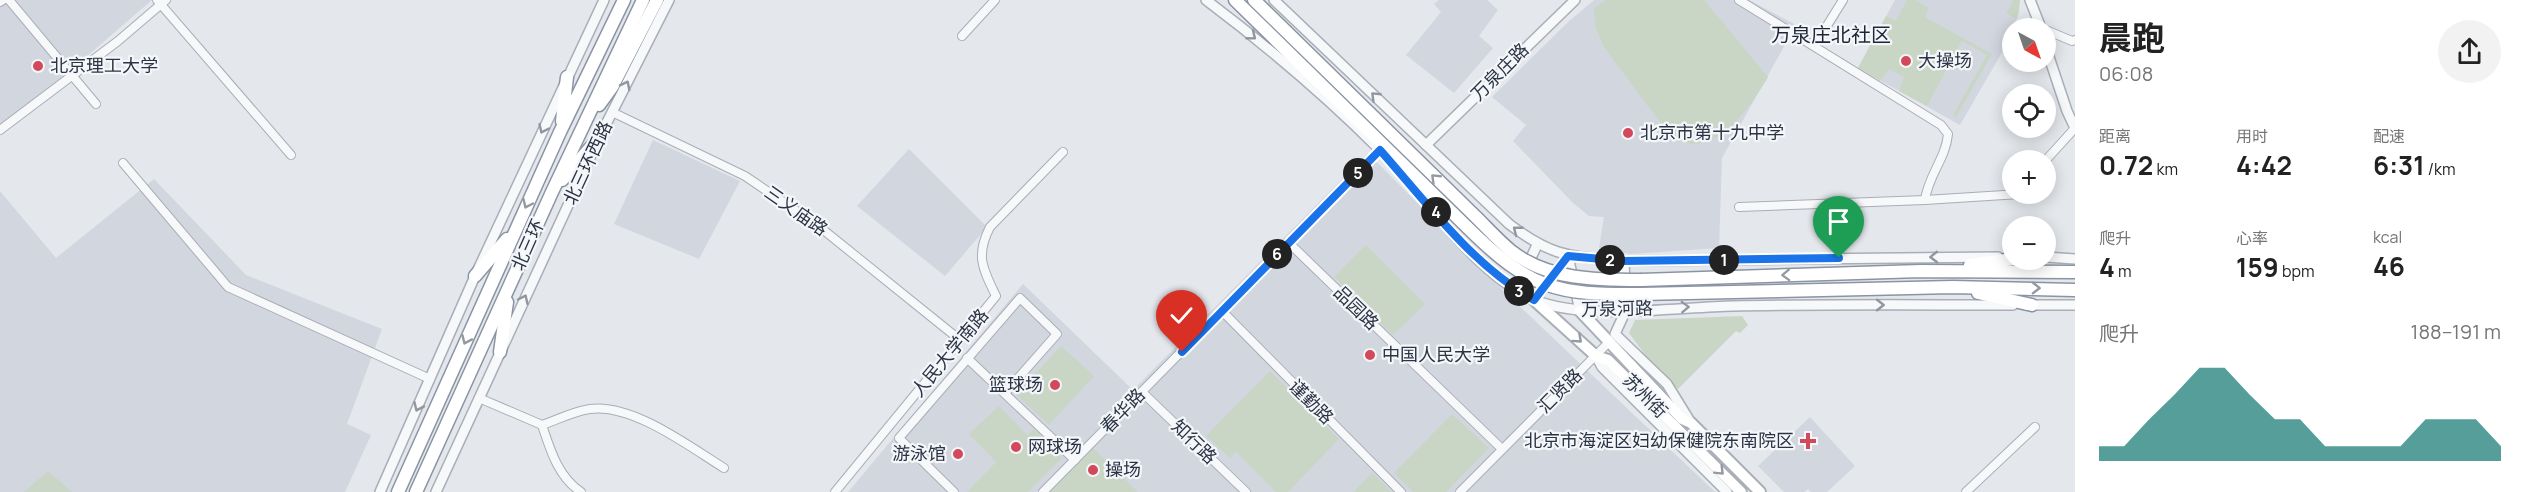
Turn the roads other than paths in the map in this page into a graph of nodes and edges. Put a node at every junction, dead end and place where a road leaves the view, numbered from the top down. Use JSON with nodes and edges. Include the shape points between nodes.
{"nodes":[{"id":1,"x":9,"y":0,"type":"edge"},
{"id":2,"x":604,"y":0,"type":"edge"},
{"id":3,"x":624,"y":0,"type":"edge"},
{"id":4,"x":643,"y":0,"type":"edge"},
{"id":5,"x":657,"y":0,"type":"edge"},
{"id":6,"x":669,"y":0,"type":"edge"},
{"id":7,"x":995,"y":0,"type":"edge"},
{"id":8,"x":1206,"y":0,"type":"edge"},
{"id":9,"x":1254,"y":0,"type":"edge"},
{"id":10,"x":1274,"y":0,"type":"edge"},
{"id":11,"x":1575,"y":0,"type":"edge"},
{"id":12,"x":1739,"y":0,"type":"edge"},
{"id":13,"x":1843,"y":0,"type":"edge"},
{"id":14,"x":2030,"y":0,"type":"edge"},
{"id":15,"x":161,"y":1,"type":"edge"},
{"id":16,"x":1235,"y":1,"type":"edge"},
{"id":17,"x":2038,"y":18,"type":"edge"},
{"id":18,"x":2056,"y":34,"type":"edge"},
{"id":19,"x":962,"y":36,"type":"dead end"},
{"id":20,"x":2075,"y":40,"type":"edge"},
{"id":21,"x":1815,"y":45,"type":"junction"},
{"id":22,"x":2054,"y":72,"type":"edge"},
{"id":23,"x":72,"y":75,"type":"junction"},
{"id":24,"x":567,"y":77,"type":"junction"},
{"id":25,"x":96,"y":104,"type":"dead end"},
{"id":26,"x":612,"y":112,"type":"junction"},
{"id":27,"x":2075,"y":128,"type":"edge"},
{"id":28,"x":0,"y":130,"type":"edge"},
{"id":29,"x":560,"y":132,"type":"junction"},
{"id":30,"x":599,"y":138,"type":"junction"},
{"id":31,"x":577,"y":139,"type":"junction"},
{"id":32,"x":1426,"y":145,"type":"junction"},
{"id":33,"x":1380,"y":150,"type":"junction"},
{"id":34,"x":2055,"y":150,"type":"edge"},
{"id":35,"x":1064,"y":152,"type":"dead end"},
{"id":36,"x":291,"y":155,"type":"dead end"},
{"id":37,"x":123,"y":163,"type":"dead end"},
{"id":38,"x":552,"y":192,"type":"junction"},
{"id":39,"x":2002,"y":195,"type":"edge"},
{"id":40,"x":1924,"y":200,"type":"junction"},
{"id":41,"x":1739,"y":207,"type":"dead end"},
{"id":42,"x":516,"y":229,"type":"junction"},
{"id":43,"x":1288,"y":242,"type":"junction"},
{"id":44,"x":1537,"y":245,"type":"junction"},
{"id":45,"x":1568,"y":256,"type":"junction"},
{"id":46,"x":2002,"y":258,"type":"edge"},
{"id":47,"x":2056,"y":258,"type":"edge"},
{"id":48,"x":2075,"y":259,"type":"edge"},
{"id":49,"x":2002,"y":260,"type":"edge"},
{"id":50,"x":1624,"y":261,"type":"junction"},
{"id":51,"x":1921,"y":271,"type":"junction"},
{"id":52,"x":2075,"y":272,"type":"edge"},
{"id":53,"x":476,"y":276,"type":"junction"},
{"id":54,"x":510,"y":285,"type":"junction"},
{"id":55,"x":1953,"y":287,"type":"junction"},
{"id":56,"x":1516,"y":290,"type":"junction"},
{"id":57,"x":2075,"y":290,"type":"edge"},
{"id":58,"x":1534,"y":300,"type":"junction"},
{"id":59,"x":2075,"y":304,"type":"edge"},
{"id":60,"x":2032,"y":305,"type":"junction"},
{"id":61,"x":1626,"y":310,"type":"junction"},
{"id":62,"x":1221,"y":311,"type":"junction"},
{"id":63,"x":1580,"y":311,"type":"junction"},
{"id":64,"x":1612,"y":338,"type":"junction"},
{"id":65,"x":960,"y":340,"type":"junction"},
{"id":66,"x":500,"y":352,"type":"junction"},
{"id":67,"x":1596,"y":356,"type":"junction"},
{"id":68,"x":967,"y":358,"type":"junction"},
{"id":69,"x":430,"y":379,"type":"junction"},
{"id":70,"x":1142,"y":392,"type":"junction"},
{"id":71,"x":1005,"y":393,"type":"junction"},
{"id":72,"x":479,"y":398,"type":"junction"},
{"id":73,"x":542,"y":425,"type":"junction"},
{"id":74,"x":2035,"y":427,"type":"dead end"},
{"id":75,"x":1502,"y":449,"type":"junction"},
{"id":76,"x":1075,"y":460,"type":"junction"},
{"id":77,"x":724,"y":468,"type":"dead end"},
{"id":78,"x":380,"y":492,"type":"edge"},
{"id":79,"x":398,"y":492,"type":"edge"},
{"id":80,"x":416,"y":492,"type":"edge"},
{"id":81,"x":436,"y":492,"type":"edge"},
{"id":82,"x":581,"y":492,"type":"edge"},
{"id":83,"x":835,"y":492,"type":"edge"},
{"id":84,"x":954,"y":492,"type":"edge"},
{"id":85,"x":1043,"y":492,"type":"edge"},
{"id":86,"x":1246,"y":492,"type":"edge"},
{"id":87,"x":1401,"y":492,"type":"edge"},
{"id":88,"x":1460,"y":492,"type":"edge"},
{"id":89,"x":1727,"y":492,"type":"edge"},
{"id":90,"x":1741,"y":492,"type":"edge"},
{"id":91,"x":1760,"y":492,"type":"edge"},
{"id":92,"x":1966,"y":492,"type":"edge"}],
"edges":[{"from":1,"to":23,"type":"street"},
{"from":2,"to":24,"type":"street"},
{"from":3,"to":29,"type":"highway","name":"北三环"},
{"from":4,"to":31,"type":"highway","name":"北三环"},
{"from":5,"to":31,"type":"highway","via":[[612,87]]},
{"from":26,"to":6,"type":"street","name":"北三环西路","one_way":true},
{"from":7,"to":19,"type":"street"},
{"from":8,"to":33,"type":"street","name":"万泉河路","one_way":true,"via":[[1322,93]]},
{"from":51,"to":9,"type":"highway","name":"万泉河路","one_way":true,"bridge":true,"via":[[1641,280],[1577,278],[1534,264],[1510,250],[1477,219]]},
{"from":32,"to":10,"type":"street","one_way":true},
{"from":11,"to":32,"type":"street","name":"万泉庄路"},
{"from":12,"to":21,"type":"street"},
{"from":13,"to":21,"type":"street"},
{"from":14,"to":17,"type":"street"},
{"from":15,"to":23,"type":"street","via":[[118,41]]},
{"from":15,"to":36,"type":"street"},
{"from":16,"to":55,"type":"highway","name":"万泉河路","bridge":true,"via":[[1506,264],[1542,284],[1580,294]]},
{"from":18,"to":20,"type":"street"},
{"from":21,"to":40,"type":"street","via":[[1941,125],[1948,134],[1947,147],[1927,184]]},
{"from":22,"to":27,"type":"street"},
{"from":23,"to":25,"type":"street"},
{"from":23,"to":28,"type":"street"},
{"from":24,"to":29,"type":"highway"},
{"from":24,"to":53,"type":"street","one_way":true},
{"from":26,"to":30,"type":"street","name":"北三环西路"},
{"from":26,"to":65,"type":"street","name":"三义庙路","via":[[745,176],[816,224]]},
{"from":27,"to":34,"type":"street"},
{"from":29,"to":42,"type":"highway","name":"北三环","one_way":true},
{"from":30,"to":38,"type":"highway"},
{"from":66,"to":30,"type":"street","name":"北三环西路","one_way":true},
{"from":31,"to":38,"type":"highway","name":"北三环"},
{"from":44,"to":32,"type":"street","one_way":true,"via":[[1509,224]]},
{"from":33,"to":43,"type":"street","name":"春华路"},
{"from":33,"to":56,"type":"street","name":"万泉河路","via":[[1480,261]]},
{"from":35,"to":65,"type":"street","name":"人民大学南路","via":[[990,227],[983,241],[982,266],[996,297]]},
{"from":37,"to":69,"type":"street","via":[[228,287]]},
{"from":38,"to":54,"type":"highway","name":"北三环"},
{"from":39,"to":40,"type":"street"},
{"from":40,"to":41,"type":"street"},
{"from":42,"to":53,"type":"highway"},
{"from":42,"to":79,"type":"highway","name":"北三环","one_way":true},
{"from":43,"to":62,"type":"street","name":"春华路"},
{"from":43,"to":75,"type":"street","name":"品园路"},
{"from":44,"to":45,"type":"street"},
{"from":44,"to":56,"type":"street"},
{"from":45,"to":50,"type":"street"},
{"from":45,"to":58,"type":"street"},
{"from":45,"to":63,"type":"street"},
{"from":46,"to":50,"type":"street","one_way":true},
{"from":47,"to":48,"type":"street"},
{"from":49,"to":51,"type":"highway"},
{"from":50,"to":61,"type":"street"},
{"from":51,"to":52,"type":"highway","name":"万泉河路"},
{"from":53,"to":69,"type":"street"},
{"from":54,"to":66,"type":"highway"},
{"from":54,"to":80,"type":"highway","name":"北三环"},
{"from":55,"to":57,"type":"highway","name":"万泉河路","one_way":true},
{"from":55,"to":60,"type":"highway"},
{"from":56,"to":58,"type":"street","name":"万泉河路"},
{"from":58,"to":63,"type":"street","name":"万泉河路"},
{"from":58,"to":67,"type":"main road","name":"苏州街","one_way":true},
{"from":59,"to":60,"type":"street","name":"万泉河路"},
{"from":61,"to":60,"type":"street","name":"万泉河路","one_way":true},
{"from":61,"to":63,"type":"street","name":"万泉河路"},
{"from":61,"to":64,"type":"street"},
{"from":62,"to":70,"type":"street","name":"春华路"},
{"from":62,"to":87,"type":"street","name":"谨勤路"},
{"from":63,"to":64,"type":"main road","name":"苏州街"},
{"from":64,"to":67,"type":"street","name":"汇贤路"},
{"from":64,"to":91,"type":"main road","name":"苏州街","via":[[1682,419],[1691,423]]},
{"from":65,"to":83,"type":"street","name":"人民大学南路"},
{"from":66,"to":72,"type":"street","name":"北三环西路"},
{"from":67,"to":75,"type":"street","name":"汇贤路"},
{"from":67,"to":89,"type":"street","name":"苏州街","via":[[1602,367]]},
{"from":67,"to":90,"type":"main road","name":"苏州街","one_way":true,"via":[[1608,360]]},
{"from":68,"to":71,"type":"street"},
{"from":68,"to":71,"type":"street","via":[[1020,298],[1057,334]]},
{"from":68,"to":84,"type":"street","via":[[899,438]]},
{"from":69,"to":78,"type":"street","one_way":true},
{"from":70,"to":76,"type":"street","name":"春华路"},
{"from":70,"to":86,"type":"street","name":"知行路"},
{"from":71,"to":76,"type":"street"},
{"from":72,"to":73,"type":"street"},
{"from":72,"to":81,"type":"street","name":"北三环西路"},
{"from":73,"to":77,"type":"street","via":[[590,409],[609,409],[666,432]]},
{"from":73,"to":82,"type":"street","via":[[554,459],[571,485]]},
{"from":74,"to":92,"type":"street"},
{"from":75,"to":88,"type":"street","name":"汇贤路"},
{"from":76,"to":85,"type":"street","name":"春华路"}]}
